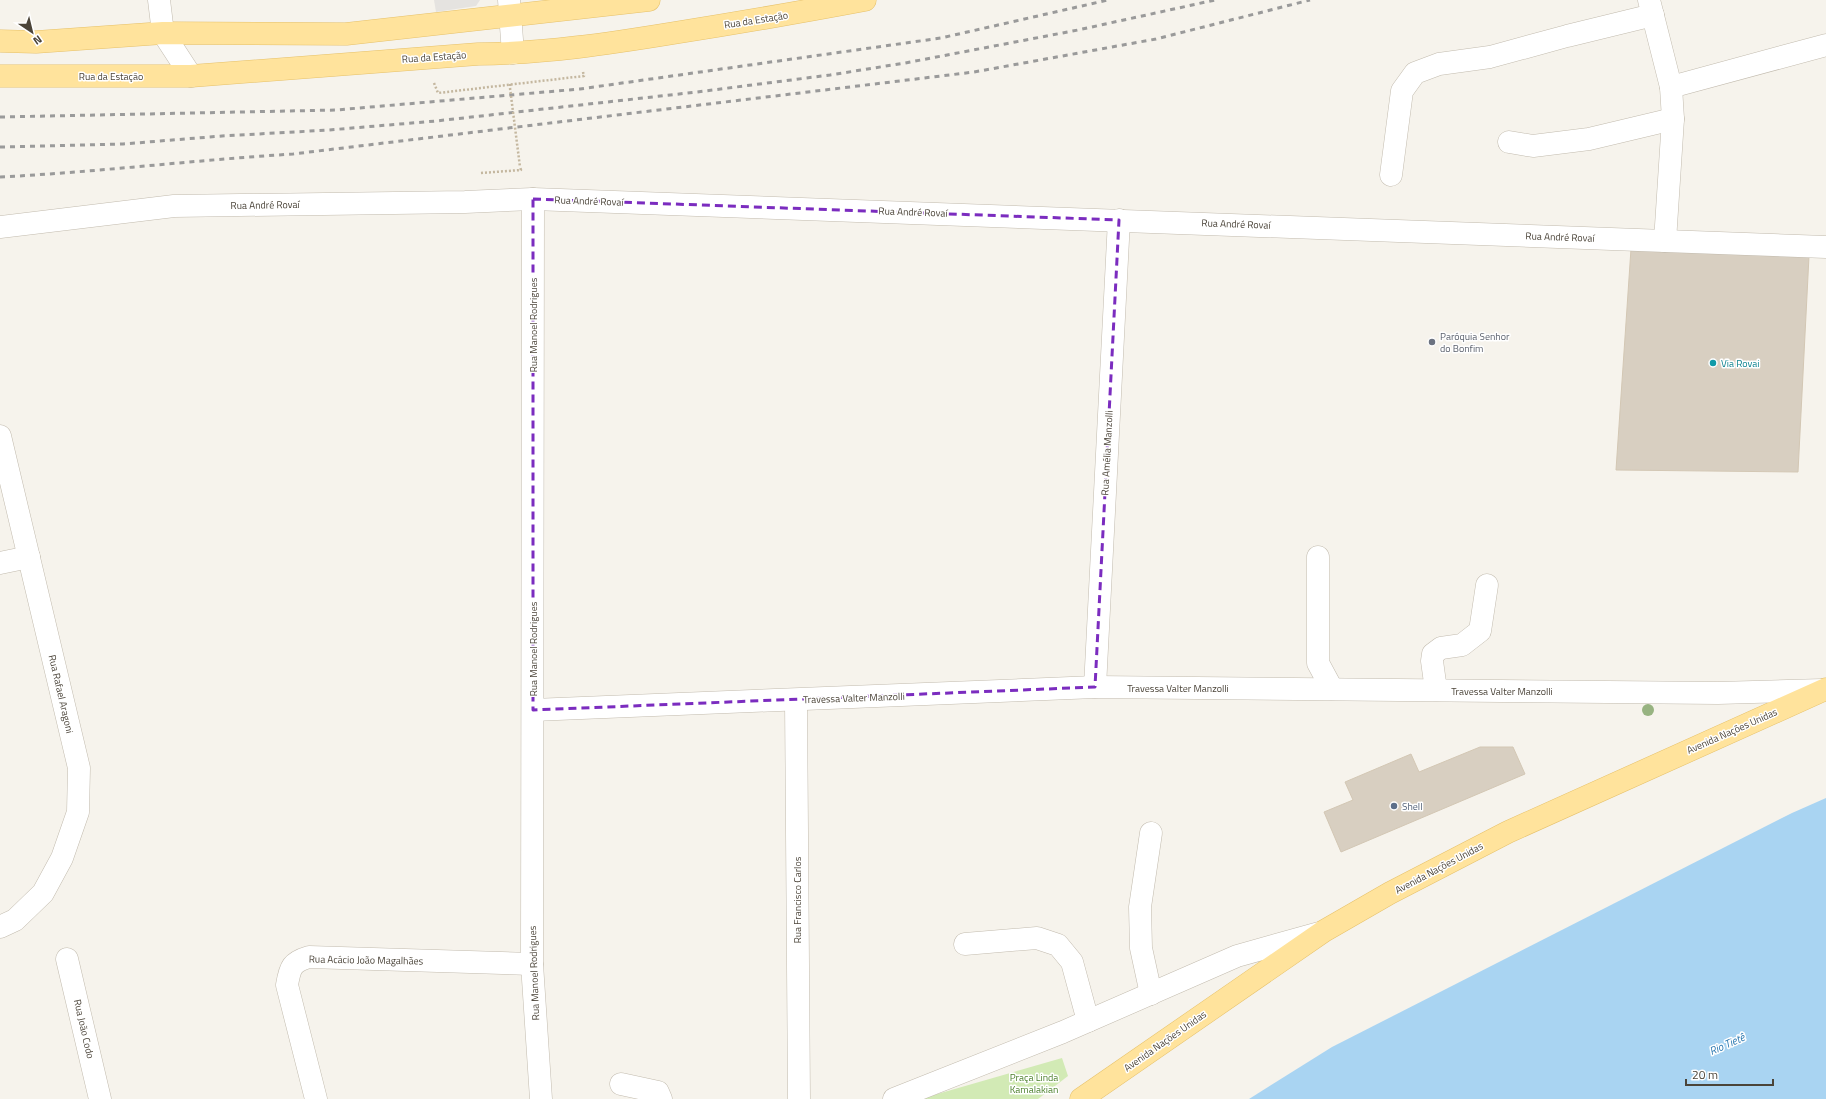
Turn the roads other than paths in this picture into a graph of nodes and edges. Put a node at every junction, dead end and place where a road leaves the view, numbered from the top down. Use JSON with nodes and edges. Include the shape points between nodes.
{"nodes":[{"id":1,"x":159,"y":0,"type":"edge"},
{"id":2,"x":649,"y":0,"type":"edge"},
{"id":3,"x":865,"y":0,"type":"edge"},
{"id":4,"x":510,"y":8,"type":"edge"},
{"id":5,"x":1651,"y":8,"type":"edge"},
{"id":6,"x":163,"y":33,"type":"junction"},
{"id":7,"x":0,"y":41,"type":"edge"},
{"id":8,"x":1826,"y":45,"type":"edge"},
{"id":9,"x":513,"y":53,"type":"junction"},
{"id":10,"x":0,"y":76,"type":"edge"},
{"id":11,"x":191,"y":76,"type":"junction"},
{"id":12,"x":1671,"y":87,"type":"junction"},
{"id":13,"x":1673,"y":119,"type":"junction"},
{"id":14,"x":1509,"y":142,"type":"dead end"},
{"id":15,"x":1391,"y":175,"type":"dead end"},
{"id":16,"x":533,"y":199,"type":"junction"},
{"id":17,"x":1119,"y":220,"type":"junction"},
{"id":18,"x":0,"y":227,"type":"edge"},
{"id":19,"x":1666,"y":241,"type":"junction"},
{"id":20,"x":1826,"y":247,"type":"edge"},
{"id":21,"x":0,"y":436,"type":"edge"},
{"id":22,"x":1318,"y":556,"type":"dead end"},
{"id":23,"x":29,"y":557,"type":"junction"},
{"id":24,"x":0,"y":563,"type":"edge"},
{"id":25,"x":1487,"y":585,"type":"dead end"},
{"id":26,"x":1095,"y":687,"type":"junction"},
{"id":27,"x":1332,"y":689,"type":"junction"},
{"id":28,"x":1436,"y":690,"type":"junction"},
{"id":29,"x":1824,"y":690,"type":"edge"},
{"id":30,"x":796,"y":700,"type":"junction"},
{"id":31,"x":533,"y":710,"type":"junction"},
{"id":32,"x":1151,"y":833,"type":"dead end"},
{"id":33,"x":0,"y":927,"type":"edge"},
{"id":34,"x":1324,"y":931,"type":"junction"},
{"id":35,"x":965,"y":944,"type":"dead end"},
{"id":36,"x":67,"y":960,"type":"dead end"},
{"id":37,"x":532,"y":964,"type":"junction"},
{"id":38,"x":1151,"y":994,"type":"junction"},
{"id":39,"x":1088,"y":1021,"type":"junction"},
{"id":40,"x":621,"y":1084,"type":"dead end"},
{"id":41,"x":100,"y":1099,"type":"edge"},
{"id":42,"x":316,"y":1099,"type":"edge"},
{"id":43,"x":541,"y":1099,"type":"edge"},
{"id":44,"x":661,"y":1099,"type":"edge"},
{"id":45,"x":799,"y":1099,"type":"edge"},
{"id":46,"x":894,"y":1099,"type":"edge"},
{"id":47,"x":1080,"y":1099,"type":"edge"}],
"edges":[{"from":1,"to":6,"type":"street"},
{"from":2,"to":4,"type":"main road"},
{"from":3,"to":9,"type":"main road","name":"Rua da Estação","via":[[581,48]]},
{"from":4,"to":6,"type":"main road","via":[[346,34]]},
{"from":4,"to":9,"type":"street"},
{"from":5,"to":12,"type":"street"},
{"from":5,"to":15,"type":"street","via":[[1567,36],[1490,57],[1439,64],[1415,73],[1402,91]]},
{"from":6,"to":7,"type":"main road","via":[[36,42]]},
{"from":6,"to":11,"type":"street"},
{"from":8,"to":12,"type":"street"},
{"from":9,"to":11,"type":"main road","name":"Rua da Estação"},
{"from":10,"to":11,"type":"main road","name":"Rua da Estação"},
{"from":12,"to":13,"type":"street"},
{"from":13,"to":14,"type":"street","via":[[1589,139],[1533,146]]},
{"from":13,"to":19,"type":"street"},
{"from":16,"to":17,"type":"street","name":"Rua André Rovaí"},
{"from":16,"to":18,"type":"street","name":"Rua André Rovaí","via":[[174,206]]},
{"from":16,"to":31,"type":"street","name":"Rua Manoel Rodrigues"},
{"from":17,"to":19,"type":"street","name":"Rua André Rovaí"},
{"from":17,"to":26,"type":"street","name":"Rua Amélia Manzolli"},
{"from":19,"to":20,"type":"street","name":"Rua André Rovaí"},
{"from":21,"to":23,"type":"street","name":"Rua Rafael Aragoni"},
{"from":22,"to":27,"type":"street","via":[[1318,664]]},
{"from":23,"to":24,"type":"street"},
{"from":23,"to":33,"type":"street","name":"Rua Rafael Aragoni","via":[[79,768],[78,812],[62,858],[43,893],[15,920]]},
{"from":25,"to":28,"type":"street","via":[[1480,631],[1462,645],[1441,648],[1433,654]]},
{"from":26,"to":27,"type":"street","name":"Travessa Valter Manzolli"},
{"from":26,"to":30,"type":"street","name":"Travessa Valter Manzolli"},
{"from":27,"to":28,"type":"street","name":"Travessa Valter Manzolli"},
{"from":28,"to":29,"type":"street","name":"Travessa Valter Manzolli","via":[[1718,693]]},
{"from":29,"to":34,"type":"main road","name":"Avenida Nações Unidas","via":[[1508,832],[1390,893]]},
{"from":30,"to":31,"type":"street","name":"Travessa Valter Manzolli"},
{"from":30,"to":45,"type":"street","name":"Rua Francisco Carlos"},
{"from":31,"to":37,"type":"street","name":"Rua Manoel Rodrigues"},
{"from":32,"to":38,"type":"street","via":[[1140,907],[1141,948]]},
{"from":34,"to":38,"type":"street","via":[[1236,956]]},
{"from":34,"to":47,"type":"main road","name":"Avenida Nações Unidas"},
{"from":35,"to":39,"type":"street","via":[[1037,938],[1058,945],[1072,962]]},
{"from":36,"to":41,"type":"street","name":"Rua João Codo"},
{"from":37,"to":42,"type":"street","name":"Rua Acácio João Magalhães","via":[[309,957],[298,960],[292,966],[287,984]]},
{"from":37,"to":43,"type":"street","name":"Rua Manoel Rodrigues"},
{"from":38,"to":39,"type":"street"},
{"from":39,"to":46,"type":"street"},
{"from":40,"to":44,"type":"street","via":[[658,1092]]}]}
